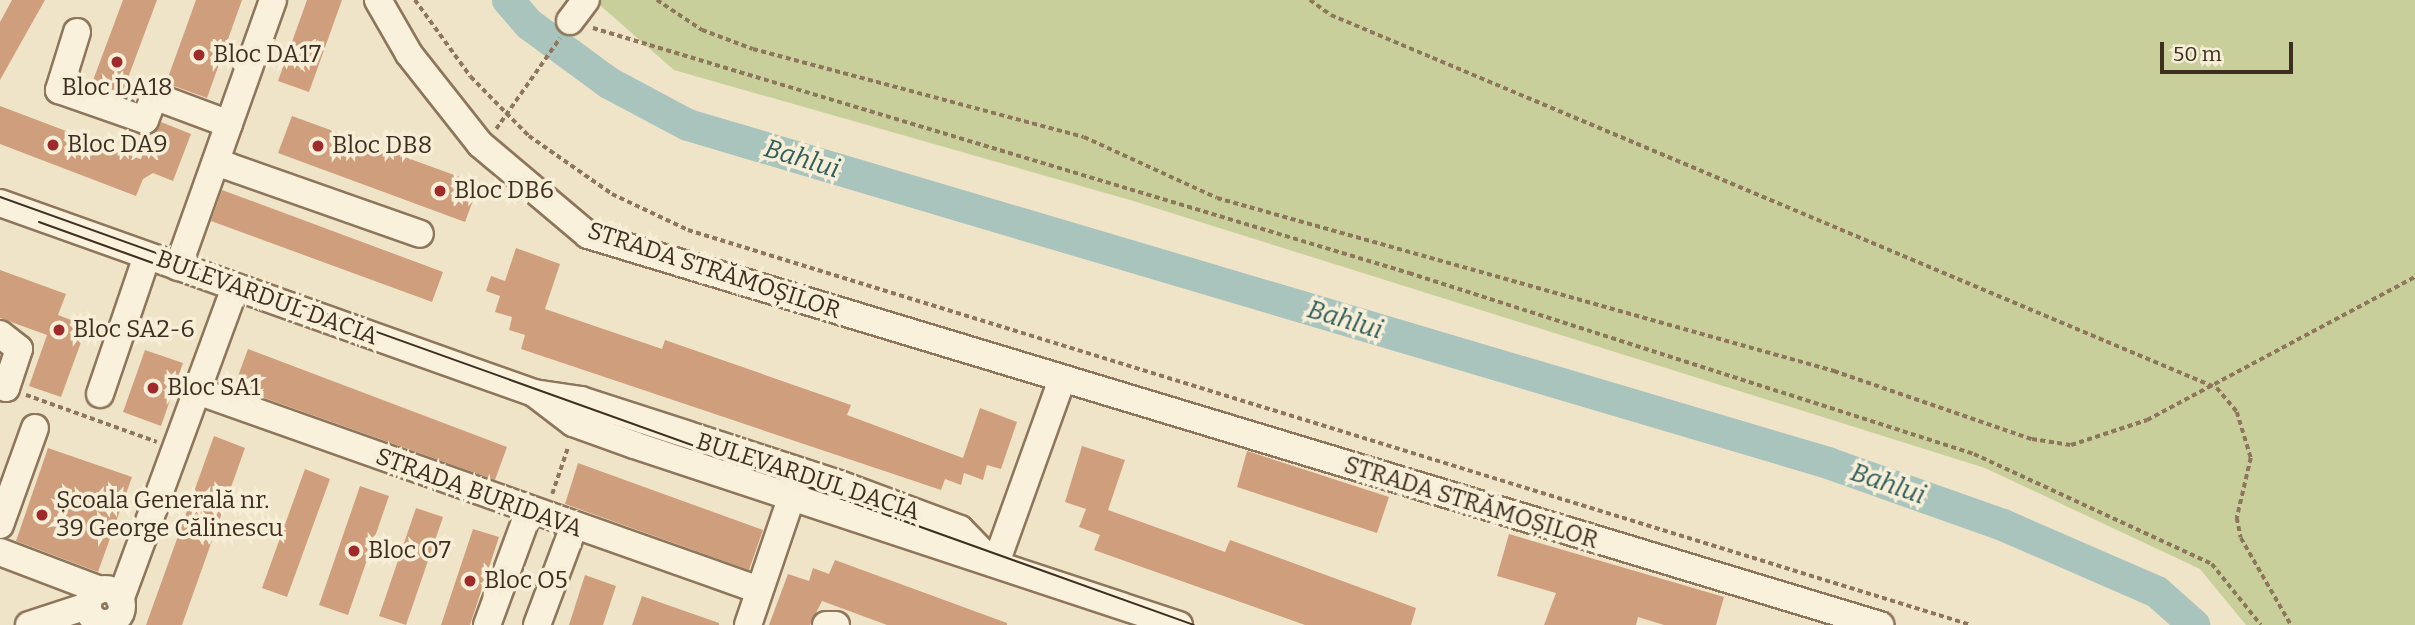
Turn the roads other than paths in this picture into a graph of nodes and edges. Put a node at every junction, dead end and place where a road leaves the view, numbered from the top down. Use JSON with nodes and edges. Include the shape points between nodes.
{"nodes":[{"id":1,"x":273,"y":0,"type":"edge"},
{"id":2,"x":378,"y":0,"type":"edge"},
{"id":3,"x":586,"y":0,"type":"edge"},
{"id":4,"x":570,"y":21,"type":"road end"},
{"id":5,"x":77,"y":32,"type":"dead end"},
{"id":6,"x":229,"y":124,"type":"junction"},
{"id":7,"x":216,"y":162,"type":"junction"},
{"id":8,"x":0,"y":203,"type":"edge"},
{"id":9,"x":420,"y":234,"type":"dead end"},
{"id":10,"x":147,"y":256,"type":"junction"},
{"id":11,"x":178,"y":267,"type":"junction"},
{"id":12,"x":234,"y":287,"type":"junction"},
{"id":13,"x":0,"y":334,"type":"edge"},
{"id":14,"x":1061,"y":382,"type":"junction"},
{"id":15,"x":3,"y":387,"type":"edge"},
{"id":16,"x":200,"y":392,"type":"junction"},
{"id":17,"x":100,"y":394,"type":"dead end"},
{"id":18,"x":35,"y":428,"type":"dead end"},
{"id":19,"x":795,"y":488,"type":"junction"},
{"id":20,"x":537,"y":514,"type":"junction"},
{"id":21,"x":0,"y":525,"type":"edge"},
{"id":22,"x":574,"y":526,"type":"junction"},
{"id":23,"x":0,"y":552,"type":"edge"},
{"id":24,"x":994,"y":560,"type":"junction"},
{"id":25,"x":760,"y":590,"type":"junction"},
{"id":26,"x":102,"y":598,"type":"junction"},
{"id":27,"x":1826,"y":618,"type":"edge"},
{"id":28,"x":34,"y":624,"type":"edge"},
{"id":29,"x":110,"y":625,"type":"edge"},
{"id":30,"x":488,"y":625,"type":"edge"},
{"id":31,"x":537,"y":625,"type":"edge"},
{"id":32,"x":748,"y":625,"type":"edge"},
{"id":33,"x":826,"y":625,"type":"edge"},
{"id":34,"x":836,"y":625,"type":"edge"},
{"id":35,"x":1179,"y":625,"type":"edge"},
{"id":36,"x":1880,"y":625,"type":"edge"}],
"edges":[{"from":1,"to":6,"type":"street"},
{"from":2,"to":14,"type":"street","name":"STRADA STRĂMOȘILOR","via":[[409,54],[480,144],[588,235]]},
{"from":3,"to":4,"type":"street"},
{"from":5,"to":6,"type":"street","via":[[59,90],[145,120],[154,96]]},
{"from":6,"to":7,"type":"street"},
{"from":7,"to":9,"type":"street"},
{"from":7,"to":11,"type":"street"},
{"from":8,"to":10,"type":"street","name":"BULEVARDUL DACIA"},
{"from":10,"to":11,"type":"street","name":"BULEVARDUL DACIA"},
{"from":10,"to":17,"type":"street"},
{"from":11,"to":12,"type":"street","name":"BULEVARDUL DACIA"},
{"from":12,"to":16,"type":"street"},
{"from":12,"to":19,"type":"street","name":"BULEVARDUL DACIA","via":[[534,393],[573,423]]},
{"from":13,"to":15,"type":"street","via":[[19,349]]},
{"from":14,"to":24,"type":"street"},
{"from":14,"to":27,"type":"street","name":"STRADA STRĂMOȘILOR"},
{"from":16,"to":20,"type":"street","name":"STRADA BURIDAVA"},
{"from":16,"to":26,"type":"street","via":[[179,450]]},
{"from":18,"to":21,"type":"street"},
{"from":19,"to":24,"type":"street","name":"BULEVARDUL DACIA","via":[[950,554]]},
{"from":19,"to":25,"type":"street"},
{"from":20,"to":22,"type":"street","name":"STRADA BURIDAVA"},
{"from":20,"to":30,"type":"street"},
{"from":22,"to":25,"type":"street","name":"STRADA BURIDAVA"},
{"from":22,"to":31,"type":"street"},
{"from":23,"to":26,"type":"street"},
{"from":24,"to":35,"type":"street","name":"BULEVARDUL DACIA"},
{"from":25,"to":32,"type":"street"},
{"from":26,"to":28,"type":"street"},
{"from":26,"to":29,"type":"street","via":[[90,616]]},
{"from":27,"to":36,"type":"street","name":"STRADA STRĂMOȘILOR"},
{"from":33,"to":34,"type":"street"}]}
